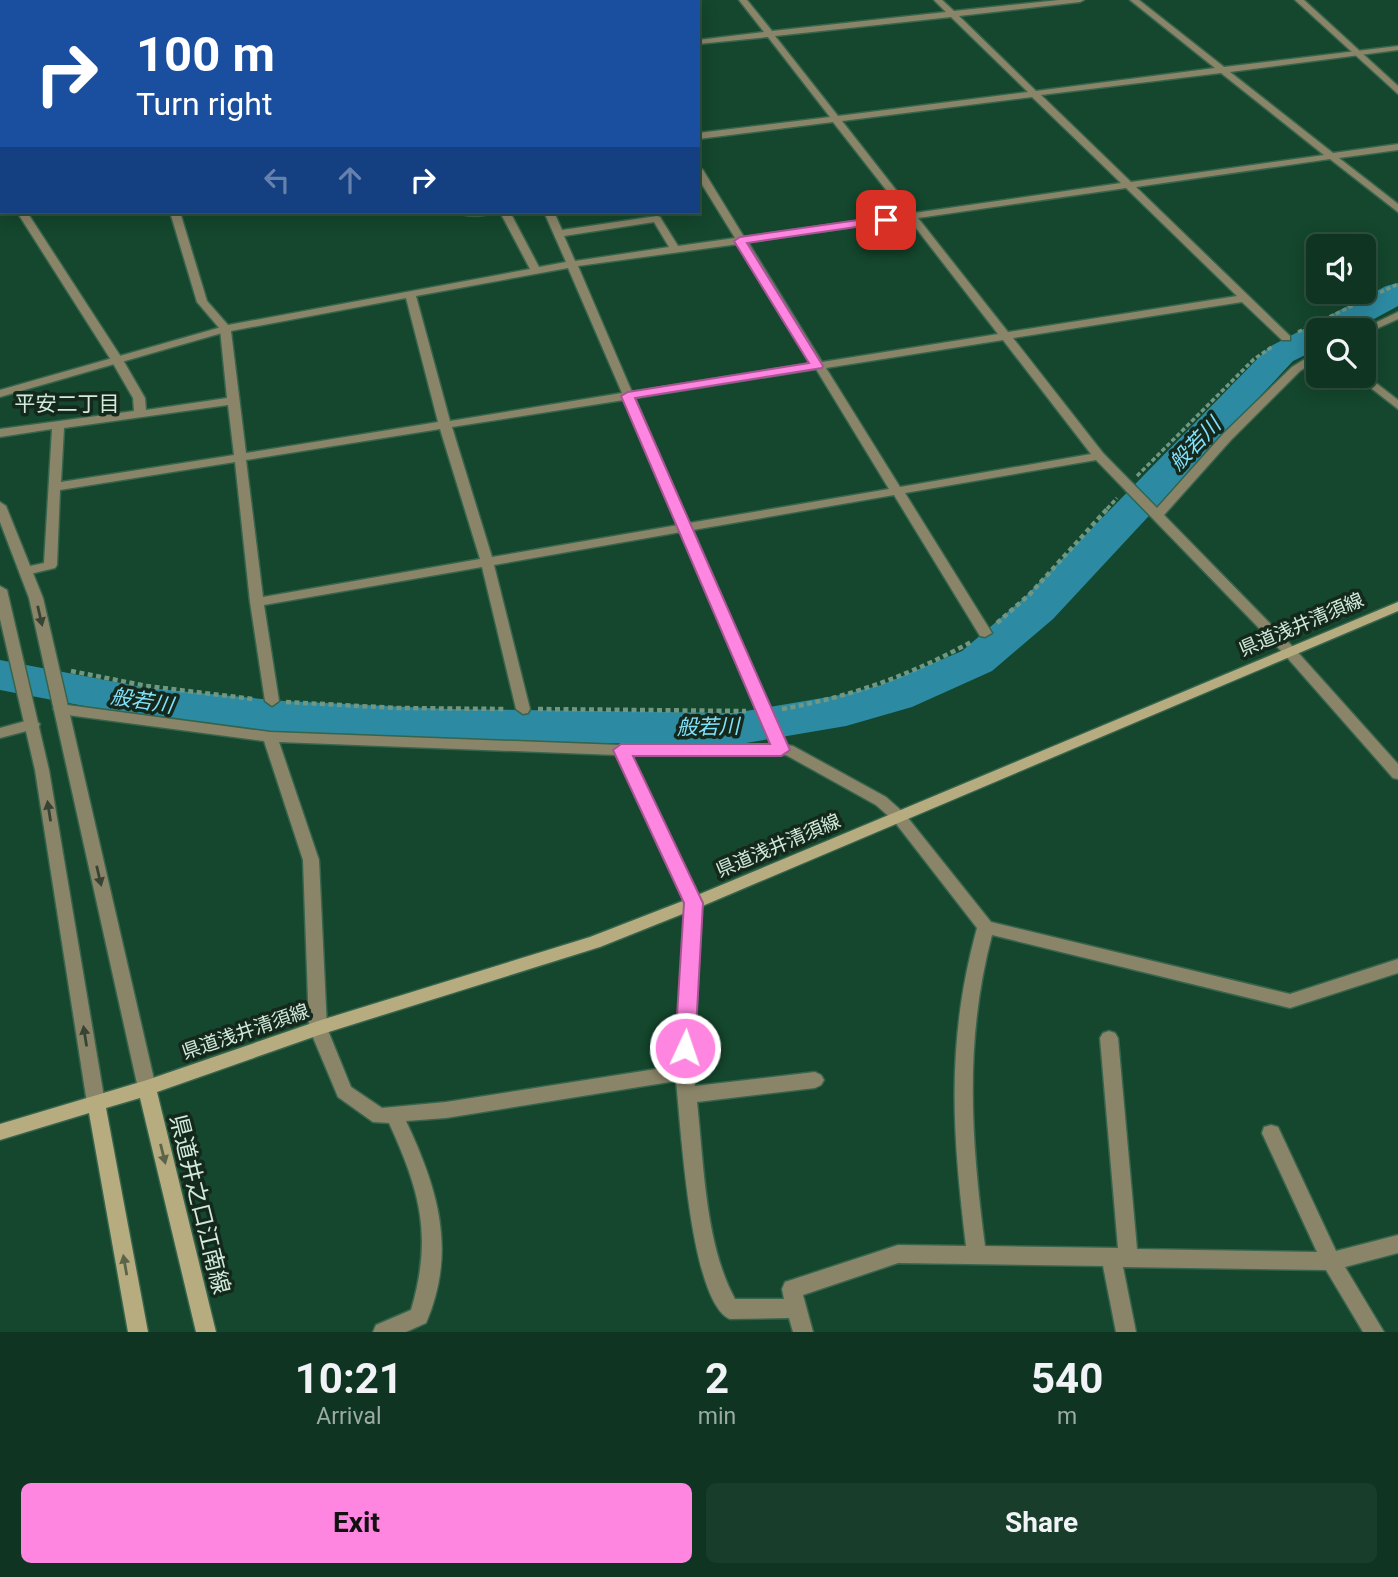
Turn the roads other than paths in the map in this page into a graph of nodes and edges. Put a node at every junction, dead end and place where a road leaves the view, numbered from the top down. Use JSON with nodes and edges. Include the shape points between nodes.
{"nodes":[{"id":1,"x":743,"y":0,"type":"edge"},
{"id":2,"x":938,"y":0,"type":"edge"},
{"id":3,"x":1080,"y":0,"type":"edge"},
{"id":4,"x":1134,"y":0,"type":"edge"},
{"id":5,"x":1299,"y":0,"type":"edge"},
{"id":6,"x":952,"y":15,"type":"junction"},
{"id":7,"x":770,"y":34,"type":"junction"},
{"id":8,"x":700,"y":43,"type":"edge"},
{"id":9,"x":1398,"y":48,"type":"edge"},
{"id":10,"x":1358,"y":54,"type":"junction"},
{"id":11,"x":1224,"y":70,"type":"junction"},
{"id":12,"x":1398,"y":91,"type":"edge"},
{"id":13,"x":1033,"y":93,"type":"junction"},
{"id":14,"x":835,"y":118,"type":"junction"},
{"id":15,"x":700,"y":136,"type":"edge"},
{"id":16,"x":1398,"y":147,"type":"edge"},
{"id":17,"x":1333,"y":158,"type":"junction"},
{"id":18,"x":700,"y":173,"type":"edge"},
{"id":19,"x":1132,"y":187,"type":"junction"},
{"id":20,"x":1398,"y":209,"type":"edge"},
{"id":21,"x":23,"y":214,"type":"edge"},
{"id":22,"x":176,"y":214,"type":"edge"},
{"id":23,"x":506,"y":214,"type":"edge"},
{"id":24,"x":550,"y":214,"type":"edge"},
{"id":25,"x":655,"y":216,"type":"edge"},
{"id":26,"x":911,"y":216,"type":"junction"},
{"id":27,"x":558,"y":234,"type":"junction"},
{"id":28,"x":740,"y":241,"type":"junction"},
{"id":29,"x":675,"y":249,"type":"junction"},
{"id":30,"x":573,"y":264,"type":"junction"},
{"id":31,"x":536,"y":271,"type":"junction"},
{"id":32,"x":410,"y":294,"type":"junction"},
{"id":33,"x":1245,"y":298,"type":"junction"},
{"id":34,"x":1398,"y":315,"type":"edge"},
{"id":35,"x":1376,"y":325,"type":"edge"},
{"id":36,"x":225,"y":329,"type":"junction"},
{"id":37,"x":1005,"y":336,"type":"junction"},
{"id":38,"x":1286,"y":338,"type":"road end"},
{"id":39,"x":117,"y":360,"type":"junction"},
{"id":40,"x":1306,"y":362,"type":"edge"},
{"id":41,"x":817,"y":366,"type":"junction"},
{"id":42,"x":1376,"y":388,"type":"edge"},
{"id":43,"x":0,"y":394,"type":"edge"},
{"id":44,"x":628,"y":396,"type":"junction"},
{"id":45,"x":233,"y":401,"type":"junction"},
{"id":46,"x":1398,"y":406,"type":"edge"},
{"id":47,"x":140,"y":413,"type":"junction"},
{"id":48,"x":58,"y":424,"type":"junction"},
{"id":49,"x":445,"y":425,"type":"junction"},
{"id":50,"x":0,"y":433,"type":"edge"},
{"id":51,"x":1100,"y":456,"type":"junction"},
{"id":52,"x":240,"y":457,"type":"junction"},
{"id":53,"x":54,"y":488,"type":"junction"},
{"id":54,"x":895,"y":492,"type":"junction"},
{"id":55,"x":0,"y":506,"type":"edge"},
{"id":56,"x":1156,"y":516,"type":"junction"},
{"id":57,"x":684,"y":528,"type":"junction"},
{"id":58,"x":487,"y":562,"type":"junction"},
{"id":59,"x":26,"y":571,"type":"junction"},
{"id":60,"x":0,"y":590,"type":"edge"},
{"id":61,"x":257,"y":602,"type":"junction"},
{"id":62,"x":1398,"y":606,"type":"edge"},
{"id":63,"x":985,"y":633,"type":"road end"},
{"id":64,"x":1289,"y":651,"type":"junction"},
{"id":65,"x":272,"y":701,"type":"road end"},
{"id":66,"x":59,"y":704,"type":"junction"},
{"id":67,"x":523,"y":709,"type":"road end"},
{"id":68,"x":33,"y":724,"type":"junction"},
{"id":69,"x":0,"y":733,"type":"edge"},
{"id":70,"x":270,"y":737,"type":"junction"},
{"id":71,"x":621,"y":750,"type":"junction"},
{"id":72,"x":781,"y":750,"type":"junction"},
{"id":73,"x":1398,"y":774,"type":"edge"},
{"id":74,"x":899,"y":817,"type":"junction"},
{"id":75,"x":694,"y":903,"type":"junction"},
{"id":76,"x":986,"y":927,"type":"junction"},
{"id":77,"x":1398,"y":966,"type":"edge"},
{"id":78,"x":318,"y":1028,"type":"junction"},
{"id":79,"x":1110,"y":1038,"type":"dead end"},
{"id":80,"x":684,"y":1072,"type":"junction"},
{"id":81,"x":815,"y":1080,"type":"dead end"},
{"id":82,"x":147,"y":1088,"type":"junction"},
{"id":83,"x":687,"y":1095,"type":"junction"},
{"id":84,"x":96,"y":1103,"type":"junction"},
{"id":85,"x":394,"y":1115,"type":"junction"},
{"id":86,"x":0,"y":1132,"type":"edge"},
{"id":87,"x":1271,"y":1133,"type":"dead end"},
{"id":88,"x":1398,"y":1244,"type":"edge"},
{"id":89,"x":1119,"y":1256,"type":"junction"},
{"id":90,"x":976,"y":1257,"type":"junction"},
{"id":91,"x":1331,"y":1261,"type":"junction"},
{"id":92,"x":797,"y":1308,"type":"junction"},
{"id":93,"x":138,"y":1332,"type":"edge"},
{"id":94,"x":206,"y":1332,"type":"edge"},
{"id":95,"x":383,"y":1332,"type":"edge"},
{"id":96,"x":803,"y":1332,"type":"edge"},
{"id":97,"x":1126,"y":1332,"type":"edge"},
{"id":98,"x":1374,"y":1332,"type":"edge"}],
"edges":[{"from":1,"to":7,"type":"street"},
{"from":2,"to":6,"type":"street"},
{"from":3,"to":6,"type":"street"},
{"from":4,"to":11,"type":"street"},
{"from":5,"to":10,"type":"street"},
{"from":6,"to":7,"type":"street"},
{"from":6,"to":13,"type":"street"},
{"from":7,"to":8,"type":"street"},
{"from":7,"to":14,"type":"street"},
{"from":9,"to":10,"type":"street"},
{"from":10,"to":11,"type":"street"},
{"from":10,"to":12,"type":"street"},
{"from":11,"to":13,"type":"street"},
{"from":11,"to":17,"type":"street"},
{"from":13,"to":14,"type":"street"},
{"from":13,"to":19,"type":"street"},
{"from":14,"to":15,"type":"street"},
{"from":14,"to":26,"type":"street"},
{"from":16,"to":17,"type":"street"},
{"from":17,"to":19,"type":"street"},
{"from":17,"to":20,"type":"street"},
{"from":18,"to":28,"type":"street"},
{"from":19,"to":26,"type":"street"},
{"from":19,"to":33,"type":"street"},
{"from":21,"to":39,"type":"street"},
{"from":22,"to":36,"type":"street","via":[[202,302]]},
{"from":23,"to":31,"type":"street"},
{"from":24,"to":27,"type":"street"},
{"from":25,"to":27,"type":"street"},
{"from":25,"to":29,"type":"street"},
{"from":26,"to":28,"type":"street"},
{"from":26,"to":37,"type":"street"},
{"from":27,"to":30,"type":"street"},
{"from":28,"to":29,"type":"street"},
{"from":28,"to":41,"type":"street"},
{"from":29,"to":30,"type":"street"},
{"from":30,"to":31,"type":"street"},
{"from":30,"to":44,"type":"street"},
{"from":31,"to":32,"type":"street"},
{"from":32,"to":36,"type":"street"},
{"from":32,"to":49,"type":"street"},
{"from":33,"to":37,"type":"street"},
{"from":33,"to":38,"type":"street"},
{"from":34,"to":35,"type":"street"},
{"from":36,"to":39,"type":"street"},
{"from":36,"to":45,"type":"street"},
{"from":37,"to":41,"type":"street"},
{"from":37,"to":51,"type":"street"},
{"from":39,"to":43,"type":"street"},
{"from":39,"to":47,"type":"street","via":[[139,398]]},
{"from":40,"to":56,"type":"street","via":[[1227,437]]},
{"from":41,"to":44,"type":"street"},
{"from":41,"to":54,"type":"street"},
{"from":42,"to":46,"type":"street"},
{"from":44,"to":49,"type":"street"},
{"from":44,"to":57,"type":"street"},
{"from":45,"to":47,"type":"street"},
{"from":45,"to":52,"type":"street"},
{"from":47,"to":48,"type":"street"},
{"from":48,"to":50,"type":"street"},
{"from":48,"to":53,"type":"street"},
{"from":49,"to":52,"type":"street"},
{"from":49,"to":58,"type":"street"},
{"from":51,"to":54,"type":"street"},
{"from":51,"to":56,"type":"street"},
{"from":52,"to":53,"type":"street"},
{"from":52,"to":61,"type":"street"},
{"from":53,"to":59,"type":"street","via":[[50,565]]},
{"from":54,"to":57,"type":"street"},
{"from":54,"to":63,"type":"street"},
{"from":55,"to":59,"type":"street"},
{"from":56,"to":64,"type":"street"},
{"from":57,"to":58,"type":"street"},
{"from":57,"to":72,"type":"street"},
{"from":58,"to":61,"type":"street"},
{"from":58,"to":67,"type":"street"},
{"from":59,"to":66,"type":"street","one_way":true},
{"from":60,"to":68,"type":"street"},
{"from":61,"to":65,"type":"street"},
{"from":62,"to":64,"type":"main road","name":"県道浅井清須線"},
{"from":64,"to":73,"type":"street"},
{"from":64,"to":74,"type":"main road","name":"県道浅井清須線"},
{"from":66,"to":70,"type":"street"},
{"from":66,"to":82,"type":"street","one_way":true},
{"from":68,"to":69,"type":"street"},
{"from":84,"to":68,"type":"street","one_way":true},
{"from":70,"to":71,"type":"street"},
{"from":70,"to":78,"type":"street","via":[[312,860]]},
{"from":71,"to":72,"type":"street"},
{"from":71,"to":75,"type":"street"},
{"from":72,"to":74,"type":"street","via":[[881,801]]},
{"from":74,"to":75,"type":"main road","name":"県道浅井清須線"},
{"from":74,"to":76,"type":"street"},
{"from":75,"to":78,"type":"main road","name":"県道浅井清須線","via":[[594,942]]},
{"from":75,"to":80,"type":"street"},
{"from":76,"to":77,"type":"street","via":[[1290,1001]]},
{"from":76,"to":90,"type":"street","via":[[975,962],[961,1054],[965,1160]]},
{"from":78,"to":82,"type":"main road","name":"県道浅井清須線"},
{"from":78,"to":85,"type":"street","via":[[344,1093],[379,1116]]},
{"from":79,"to":89,"type":"street"},
{"from":80,"to":83,"type":"street"},
{"from":80,"to":85,"type":"street"},
{"from":81,"to":83,"type":"street"},
{"from":82,"to":84,"type":"main road","name":"県道浅井清須線"},
{"from":82,"to":94,"type":"main road","name":"県道井之口江南線","one_way":true},
{"from":83,"to":92,"type":"street","via":[[704,1244],[714,1280],[730,1308]]},
{"from":84,"to":86,"type":"main road","name":"県道浅井清須線"},
{"from":93,"to":84,"type":"main road","one_way":true},
{"from":85,"to":95,"type":"street","via":[[432,1214],[431,1269],[419,1316]]},
{"from":87,"to":91,"type":"street"},
{"from":88,"to":91,"type":"street"},
{"from":89,"to":90,"type":"street"},
{"from":89,"to":91,"type":"street"},
{"from":89,"to":97,"type":"street"},
{"from":90,"to":92,"type":"street","via":[[898,1254],[792,1289]]},
{"from":91,"to":98,"type":"street"},
{"from":92,"to":96,"type":"street"}]}
